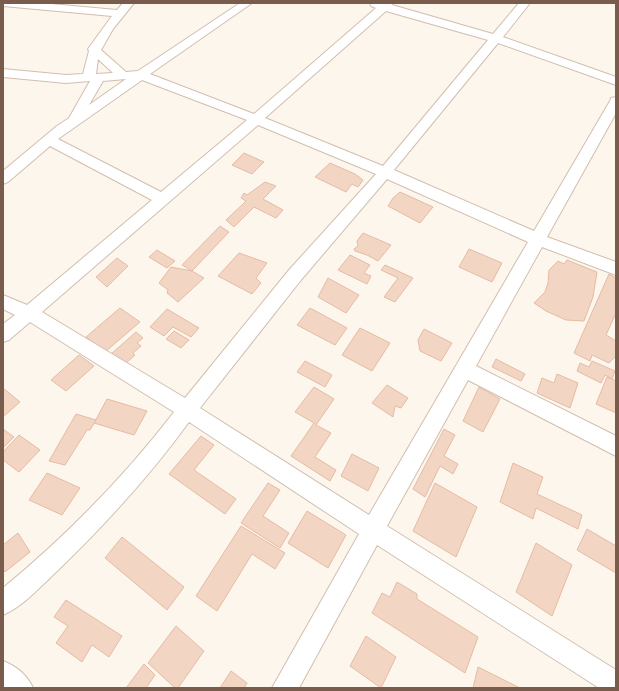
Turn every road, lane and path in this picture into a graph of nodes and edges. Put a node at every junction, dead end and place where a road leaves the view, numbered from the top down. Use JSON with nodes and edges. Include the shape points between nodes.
{"nodes":[{"id":1,"x":3,"y":3,"type":"edge"},
{"id":2,"x":129,"y":3,"type":"edge"},
{"id":3,"x":247,"y":3,"type":"edge"},
{"id":4,"x":524,"y":3,"type":"edge"},
{"id":5,"x":381,"y":4,"type":"edge"},
{"id":6,"x":119,"y":13,"type":"junction"},
{"id":7,"x":496,"y":39,"type":"junction"},
{"id":8,"x":94,"y":49,"type":"junction"},
{"id":9,"x":3,"y":73,"type":"edge"},
{"id":10,"x":141,"y":75,"type":"junction"},
{"id":11,"x":123,"y":76,"type":"junction"},
{"id":12,"x":94,"y":78,"type":"junction"},
{"id":13,"x":616,"y":80,"type":"edge"},
{"id":14,"x":616,"y":100,"type":"edge"},
{"id":15,"x":256,"y":119,"type":"junction"},
{"id":16,"x":71,"y":123,"type":"junction"},
{"id":17,"x":49,"y":140,"type":"junction"},
{"id":18,"x":385,"y":172,"type":"junction"},
{"id":19,"x":6,"y":174,"type":"edge"},
{"id":20,"x":163,"y":199,"type":"junction"},
{"id":21,"x":537,"y":239,"type":"junction"},
{"id":22,"x":616,"y":269,"type":"edge"},
{"id":23,"x":3,"y":302,"type":"edge"},
{"id":24,"x":29,"y":313,"type":"junction"},
{"id":25,"x":3,"y":335,"type":"edge"},
{"id":26,"x":463,"y":369,"type":"junction"},
{"id":27,"x":187,"y":410,"type":"junction"},
{"id":28,"x":616,"y":446,"type":"edge"},
{"id":29,"x":373,"y":530,"type":"junction"},
{"id":30,"x":3,"y":603,"type":"edge"},
{"id":31,"x":3,"y":673,"type":"edge"},
{"id":32,"x":616,"y":684,"type":"edge"},
{"id":33,"x":20,"y":688,"type":"edge"},
{"id":34,"x":285,"y":688,"type":"edge"}],
"edges":[{"from":1,"to":6,"type":"street"},
{"from":2,"to":6,"type":"street"},
{"from":3,"to":10,"type":"street"},
{"from":4,"to":7,"type":"street"},
{"from":5,"to":7,"type":"street"},
{"from":5,"to":15,"type":"street"},
{"from":6,"to":8,"type":"street"},
{"from":7,"to":13,"type":"street"},
{"from":7,"to":18,"type":"street"},
{"from":8,"to":11,"type":"street"},
{"from":8,"to":12,"type":"street","via":[[89,65]]},
{"from":9,"to":12,"type":"street","via":[[66,79]]},
{"from":10,"to":11,"type":"street"},
{"from":10,"to":15,"type":"street"},
{"from":10,"to":16,"type":"street"},
{"from":11,"to":12,"type":"street"},
{"from":12,"to":16,"type":"street"},
{"from":14,"to":21,"type":"street"},
{"from":15,"to":18,"type":"street"},
{"from":15,"to":20,"type":"street"},
{"from":16,"to":17,"type":"street"},
{"from":17,"to":19,"type":"street"},
{"from":17,"to":20,"type":"street"},
{"from":18,"to":21,"type":"street"},
{"from":18,"to":27,"type":"street","via":[[296,275]]},
{"from":20,"to":24,"type":"street"},
{"from":21,"to":22,"type":"street"},
{"from":21,"to":26,"type":"street"},
{"from":23,"to":24,"type":"street"},
{"from":24,"to":25,"type":"street"},
{"from":24,"to":27,"type":"street"},
{"from":26,"to":28,"type":"street"},
{"from":26,"to":29,"type":"street"},
{"from":27,"to":29,"type":"street"},
{"from":27,"to":30,"type":"street","via":[[147,462],[28,582]]},
{"from":29,"to":32,"type":"street"},
{"from":29,"to":34,"type":"street"},
{"from":31,"to":33,"type":"street"}]}
